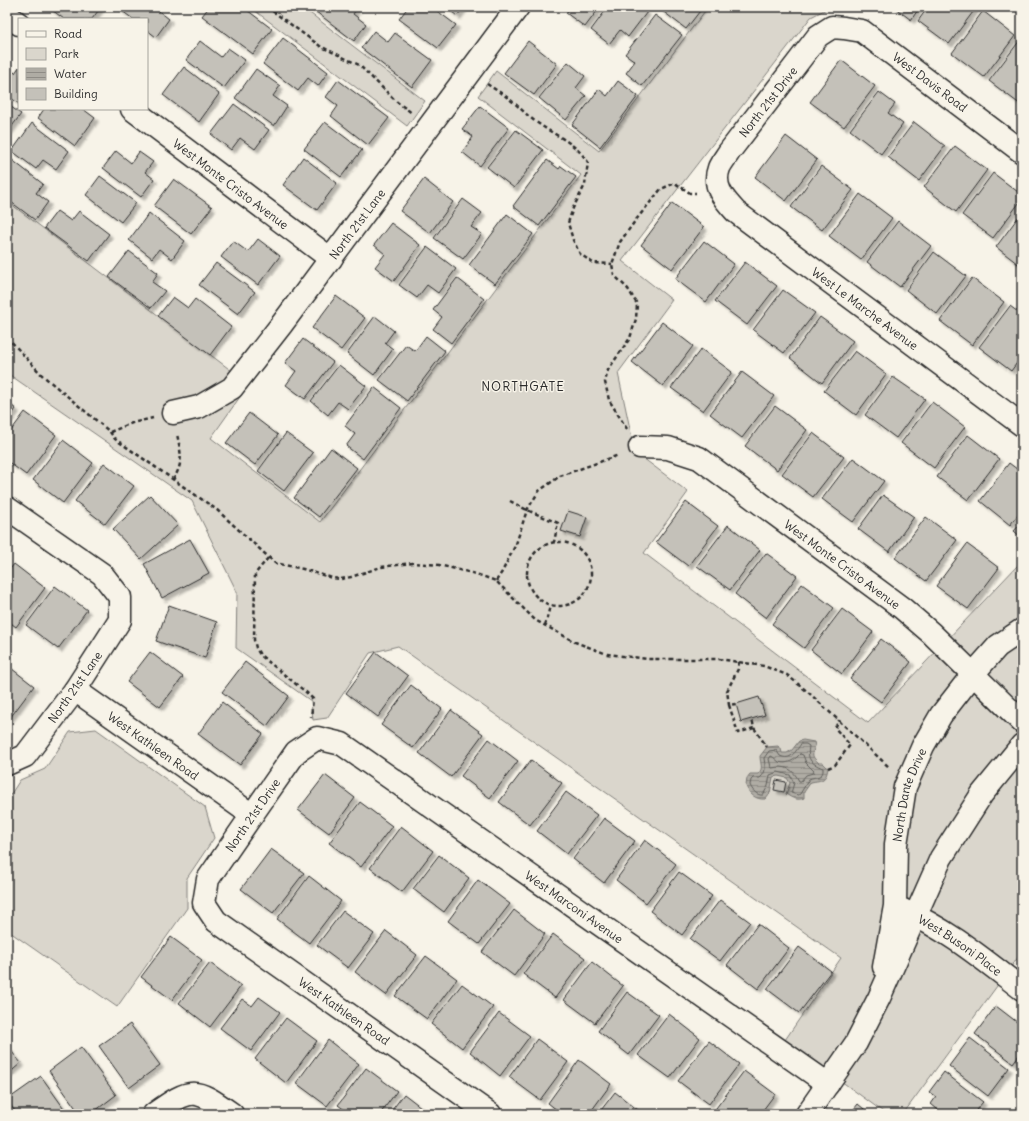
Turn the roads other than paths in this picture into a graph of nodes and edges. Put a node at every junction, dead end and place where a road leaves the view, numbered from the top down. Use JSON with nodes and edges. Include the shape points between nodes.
{"nodes":[{"id":1,"x":518,"y":7,"type":"edge"},
{"id":2,"x":7,"y":15,"type":"edge"},
{"id":3,"x":18,"y":23,"type":"edge"},
{"id":4,"x":832,"y":27,"type":"joint"},
{"id":5,"x":133,"y":110,"type":"edge"},
{"id":6,"x":1022,"y":152,"type":"edge"},
{"id":7,"x":716,"y":185,"type":"joint"},
{"id":8,"x":331,"y":259,"type":"junction"},
{"id":9,"x":173,"y":413,"type":"road end"},
{"id":10,"x":1022,"y":425,"type":"edge"},
{"id":11,"x":640,"y":447,"type":"road end"},
{"id":12,"x":7,"y":508,"type":"edge"},
{"id":13,"x":1022,"y":630,"type":"edge"},
{"id":14,"x":973,"y":674,"type":"junction"},
{"id":15,"x":75,"y":690,"type":"junction"},
{"id":16,"x":1022,"y":722,"type":"edge"},
{"id":17,"x":317,"y":738,"type":"joint"},
{"id":18,"x":1022,"y":745,"type":"edge"},
{"id":19,"x":7,"y":764,"type":"edge"},
{"id":20,"x":252,"y":814,"type":"junction"},
{"id":21,"x":204,"y":903,"type":"joint"},
{"id":22,"x":895,"y":906,"type":"junction"},
{"id":23,"x":916,"y":916,"type":"junction"},
{"id":24,"x":1022,"y":989,"type":"edge"},
{"id":25,"x":879,"y":998,"type":"junction"},
{"id":26,"x":828,"y":1084,"type":"junction"},
{"id":27,"x":154,"y":1114,"type":"edge"},
{"id":28,"x":232,"y":1114,"type":"edge"},
{"id":29,"x":490,"y":1114,"type":"edge"},
{"id":30,"x":807,"y":1114,"type":"edge"}],
"edges":[{"from":1,"to":8,"type":"street","name":"North 21st Lane"},
{"from":2,"to":3,"type":"street"},
{"from":4,"to":6,"type":"street","name":"West Davis Road","via":[[862,31]]},
{"from":4,"to":7,"type":"street","name":"North 21st Drive","via":[[818,36],[729,152],[719,168]]},
{"from":5,"to":8,"type":"street","name":"West Monte Cristo Avenue"},
{"from":7,"to":10,"type":"street","name":"West Le Marche Avenue","via":[[736,212]]},
{"from":8,"to":9,"type":"street","name":"North 21st Lane","via":[[232,388],[199,407]]},
{"from":11,"to":14,"type":"street","name":"West Monte Cristo Avenue","via":[[668,448],[699,458],[902,608]]},
{"from":12,"to":15,"type":"street","name":"North 21st Lane","via":[[102,574],[120,597],[120,620]]},
{"from":13,"to":14,"type":"street","name":"North Dante Drive","via":[[998,646]]},
{"from":14,"to":16,"type":"street","name":"West Monte Cristo Avenue"},
{"from":14,"to":22,"type":"street","name":"North Dante Drive","via":[[941,715],[923,746],[905,787],[896,844]]},
{"from":15,"to":19,"type":"street","name":"North 21st Lane","via":[[25,756]]},
{"from":15,"to":20,"type":"street","name":"West Kathleen Road"},
{"from":17,"to":20,"type":"street","name":"North 21st Drive","via":[[296,752]]},
{"from":17,"to":26,"type":"street","name":"West Marconi Avenue","via":[[342,744]]},
{"from":18,"to":23,"type":"street","name":"North Dante Drive","via":[[982,794],[959,828],[941,858]]},
{"from":20,"to":21,"type":"street","name":"North 21st Drive","via":[[208,880]]},
{"from":21,"to":29,"type":"street","name":"West Kathleen Road","via":[[216,920]]},
{"from":22,"to":23,"type":"street","name":"West Busoni Place"},
{"from":22,"to":25,"type":"street","name":"North Dante Drive"},
{"from":23,"to":24,"type":"street","name":"West Busoni Place","via":[[951,936]]},
{"from":23,"to":25,"type":"street","name":"North Dante Drive"},
{"from":25,"to":26,"type":"street","name":"North Dante Drive","via":[[856,1043]]},
{"from":26,"to":30,"type":"street","name":"North Dante Drive"},
{"from":27,"to":28,"type":"street","via":[[178,1097],[193,1093],[209,1098]]}]}
